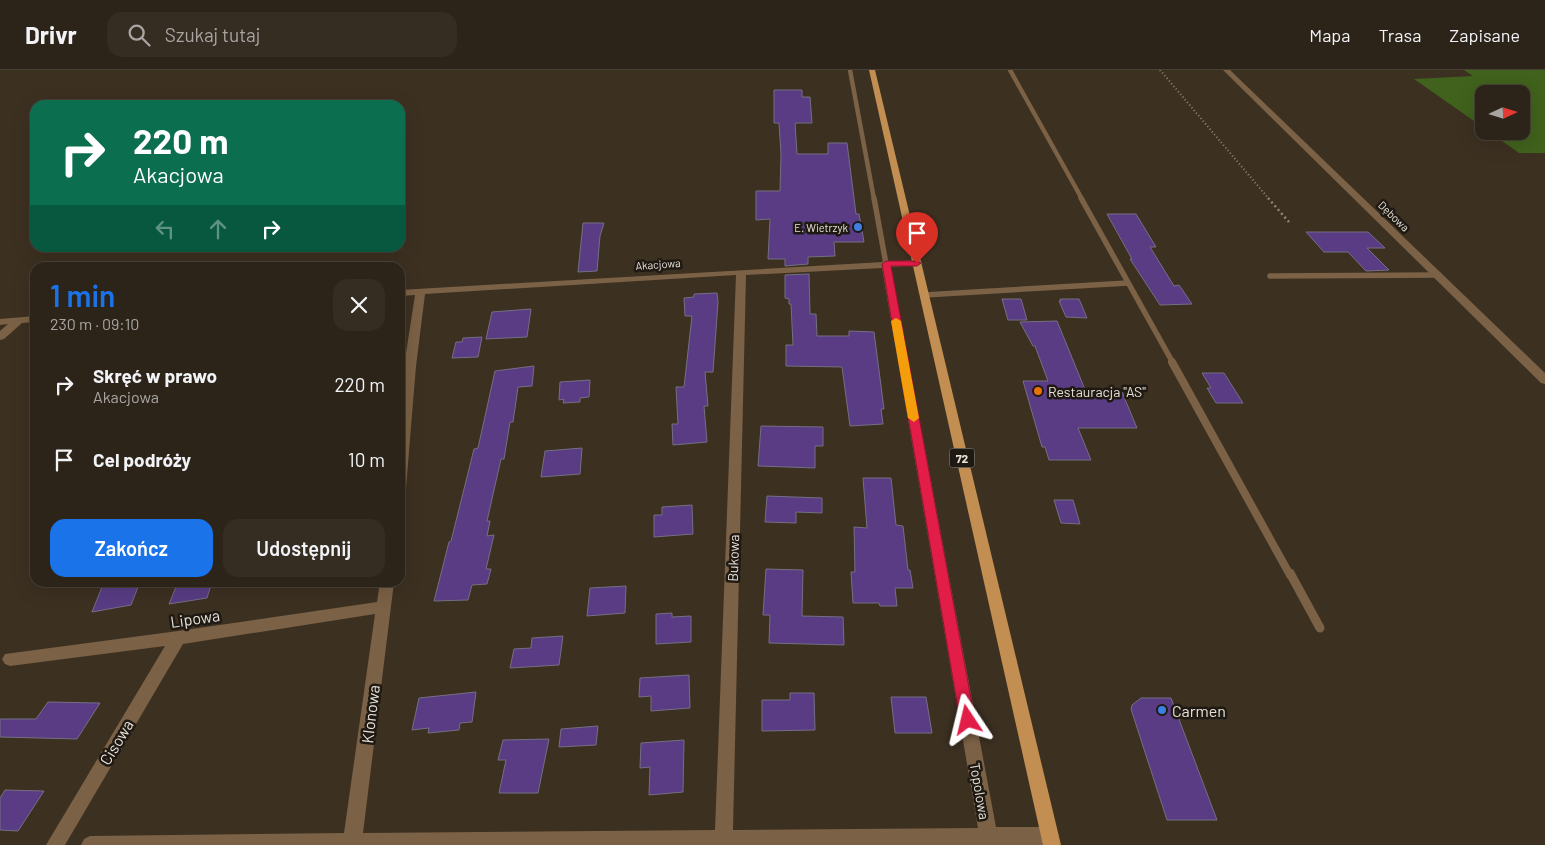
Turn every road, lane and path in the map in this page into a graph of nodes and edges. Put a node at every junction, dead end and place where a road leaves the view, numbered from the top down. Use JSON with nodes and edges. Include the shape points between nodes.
{"nodes":[{"id":1,"x":850,"y":70,"type":"edge"},
{"id":2,"x":872,"y":70,"type":"edge"},
{"id":3,"x":1010,"y":70,"type":"edge"},
{"id":4,"x":1160,"y":70,"type":"edge"},
{"id":5,"x":1226,"y":70,"type":"edge"},
{"id":6,"x":1289,"y":222,"type":"dead end"},
{"id":7,"x":917,"y":263,"type":"junction"},
{"id":8,"x":886,"y":264,"type":"junction"},
{"id":9,"x":741,"y":272,"type":"junction"},
{"id":10,"x":1439,"y":274,"type":"junction"},
{"id":11,"x":1270,"y":276,"type":"dead end"},
{"id":12,"x":1128,"y":283,"type":"junction"},
{"id":13,"x":420,"y":292,"type":"junction"},
{"id":14,"x":405,"y":293,"type":"edge"},
{"id":15,"x":924,"y":295,"type":"junction"},
{"id":16,"x":30,"y":319,"type":"edge"},
{"id":17,"x":19,"y":320,"type":"junction"},
{"id":18,"x":0,"y":322,"type":"edge"},
{"id":19,"x":0,"y":337,"type":"edge"},
{"id":20,"x":1545,"y":380,"type":"edge"},
{"id":21,"x":405,"y":427,"type":"edge"},
{"id":22,"x":386,"y":587,"type":"edge"},
{"id":23,"x":384,"y":606,"type":"junction"},
{"id":24,"x":1320,"y":628,"type":"dead end"},
{"id":25,"x":178,"y":638,"type":"junction"},
{"id":26,"x":10,"y":659,"type":"dead end"},
{"id":27,"x":989,"y":841,"type":"edge"},
{"id":28,"x":1052,"y":841,"type":"edge"},
{"id":29,"x":724,"y":842,"type":"edge"},
{"id":30,"x":353,"y":843,"type":"edge"},
{"id":31,"x":55,"y":845,"type":"edge"},
{"id":32,"x":90,"y":845,"type":"edge"}],
"edges":[{"from":1,"to":8,"type":"lane"},
{"from":2,"to":7,"type":"main road","number":"72"},
{"from":3,"to":12,"type":"lane"},
{"from":4,"to":6,"type":"path"},
{"from":5,"to":10,"type":"street","name":"Dębowa"},
{"from":7,"to":8,"type":"street","name":"Akacjowa"},
{"from":7,"to":15,"type":"main road","number":"72"},
{"from":8,"to":9,"type":"street","name":"Akacjowa"},
{"from":8,"to":27,"type":"street","name":"Topolowa"},
{"from":9,"to":13,"type":"street","name":"Akacjowa"},
{"from":9,"to":29,"type":"street","name":"Bukowa"},
{"from":10,"to":11,"type":"lane"},
{"from":10,"to":20,"type":"street","name":"Dębowa"},
{"from":12,"to":15,"type":"lane"},
{"from":12,"to":24,"type":"lane"},
{"from":13,"to":14,"type":"street","name":"Akacjowa"},
{"from":13,"to":21,"type":"street"},
{"from":15,"to":28,"type":"main road","number":"72"},
{"from":16,"to":17,"type":"street"},
{"from":17,"to":18,"type":"street"},
{"from":17,"to":19,"type":"street"},
{"from":22,"to":23,"type":"street","name":"Klonowa"},
{"from":23,"to":25,"type":"street","name":"Lipowa"},
{"from":23,"to":30,"type":"street","name":"Klonowa"},
{"from":25,"to":26,"type":"street","name":"Lipowa"},
{"from":25,"to":31,"type":"street","name":"Cisowa"},
{"from":27,"to":28,"type":"street"},
{"from":27,"to":29,"type":"street"},
{"from":29,"to":30,"type":"street"},
{"from":30,"to":32,"type":"street"}]}
